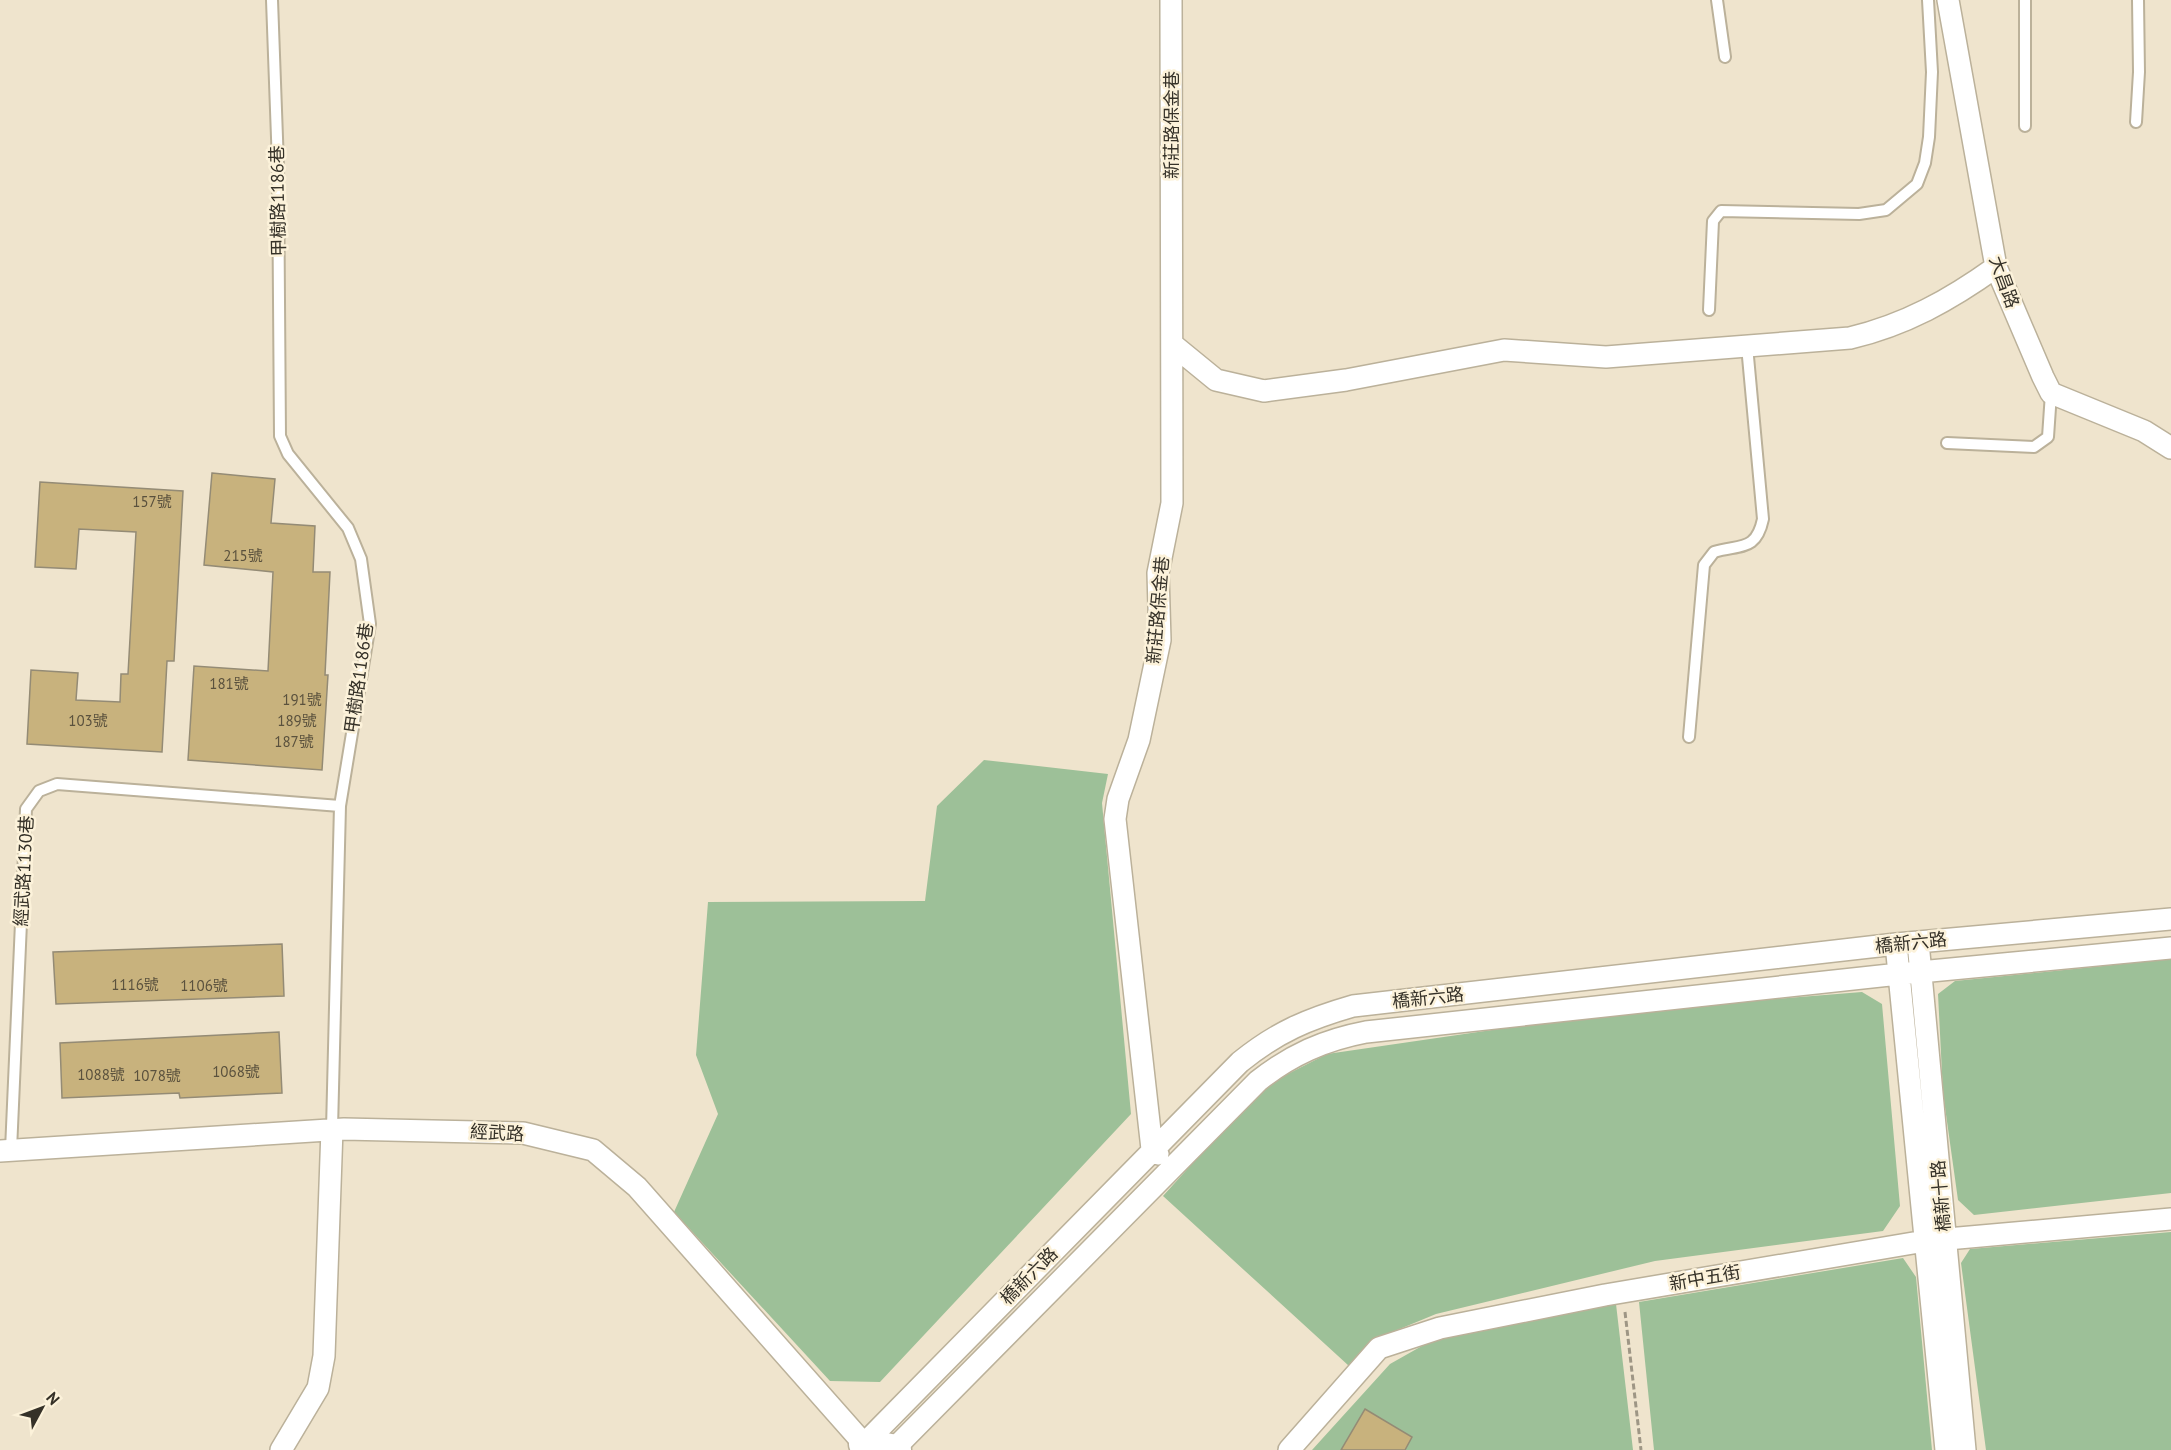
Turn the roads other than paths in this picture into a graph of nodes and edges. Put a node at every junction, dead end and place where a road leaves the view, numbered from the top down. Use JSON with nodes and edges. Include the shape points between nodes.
{"nodes":[{"id":1,"x":272,"y":0,"type":"edge"},
{"id":2,"x":1172,"y":0,"type":"edge"},
{"id":3,"x":1717,"y":0,"type":"edge"},
{"id":4,"x":1928,"y":0,"type":"edge"},
{"id":5,"x":1948,"y":0,"type":"edge"},
{"id":6,"x":2025,"y":0,"type":"edge"},
{"id":7,"x":2138,"y":0,"type":"edge"},
{"id":8,"x":1725,"y":57,"type":"dead end"},
{"id":9,"x":2136,"y":122,"type":"dead end"},
{"id":10,"x":2025,"y":126,"type":"dead end"},
{"id":11,"x":1996,"y":267,"type":"junction"},
{"id":12,"x":1709,"y":310,"type":"dead end"},
{"id":13,"x":1172,"y":344,"type":"junction"},
{"id":14,"x":1747,"y":346,"type":"junction"},
{"id":15,"x":2051,"y":393,"type":"junction"},
{"id":16,"x":1947,"y":443,"type":"dead end"},
{"id":17,"x":2171,"y":448,"type":"edge"},
{"id":18,"x":1689,"y":737,"type":"dead end"},
{"id":19,"x":340,"y":806,"type":"junction"},
{"id":20,"x":2171,"y":919,"type":"edge"},
{"id":21,"x":1918,"y":942,"type":"junction"},
{"id":22,"x":1896,"y":944,"type":"junction"},
{"id":23,"x":2171,"y":948,"type":"edge"},
{"id":24,"x":1910,"y":973,"type":"junction"},
{"id":25,"x":332,"y":1129,"type":"junction"},
{"id":26,"x":1152,"y":1149,"type":"junction"},
{"id":27,"x":6,"y":1151,"type":"edge"},
{"id":28,"x":1172,"y":1168,"type":"junction"},
{"id":29,"x":2171,"y":1219,"type":"edge"},
{"id":30,"x":1935,"y":1240,"type":"junction"},
{"id":31,"x":879,"y":1449,"type":"edge"},
{"id":32,"x":281,"y":1450,"type":"edge"},
{"id":33,"x":1289,"y":1450,"type":"edge"},
{"id":34,"x":1946,"y":1450,"type":"edge"},
{"id":35,"x":1965,"y":1450,"type":"edge"}],
"edges":[{"from":1,"to":19,"type":"lane","name":"甲樹路1186巷","via":[[280,436],[288,454],[348,528],[361,559],[370,624]]},
{"from":2,"to":13,"type":"street","name":"新莊路保金巷"},
{"from":3,"to":8,"type":"lane"},
{"from":4,"to":12,"type":"lane","via":[[1932,72],[1929,137],[1917,184],[1886,210],[1859,214],[1721,211],[1713,221]]},
{"from":5,"to":11,"type":"street","name":"大昌路"},
{"from":6,"to":10,"type":"lane"},
{"from":7,"to":9,"type":"lane"},
{"from":11,"to":14,"type":"street","via":[[1963,291],[1884,330],[1850,338]]},
{"from":11,"to":15,"type":"street","name":"大昌路"},
{"from":13,"to":14,"type":"street","via":[[1216,380],[1264,391],[1504,350],[1606,357]]},
{"from":13,"to":26,"type":"street","name":"新莊路保金巷","via":[[1172,503],[1158,573],[1160,640],[1139,740],[1115,819]]},
{"from":14,"to":18,"type":"lane","via":[[1763,519],[1756,540],[1714,552],[1704,565]]},
{"from":15,"to":16,"type":"lane","via":[[2048,437],[2034,447]]},
{"from":15,"to":17,"type":"street","via":[[2144,431]]},
{"from":19,"to":25,"type":"lane","name":"甲樹路1186巷"},
{"from":19,"to":27,"type":"lane","name":"經武路1130巷","via":[[57,784],[39,791],[26,809]]},
{"from":20,"to":21,"type":"street","name":"橋新六路"},
{"from":21,"to":22,"type":"street","name":"橋新六路"},
{"from":21,"to":24,"type":"street","name":"橋新十路"},
{"from":22,"to":24,"type":"street","name":"橋新十路"},
{"from":22,"to":26,"type":"street","name":"橋新六路","via":[[1353,1006],[1284,1030],[1260,1046]]},
{"from":23,"to":24,"type":"street","name":"橋新六路"},
{"from":24,"to":28,"type":"street","name":"橋新六路","via":[[1330,1039],[1295,1055],[1258,1081]]},
{"from":24,"to":30,"type":"street","name":"橋新十路"},
{"from":25,"to":27,"type":"street","name":"經武路"},
{"from":25,"to":31,"type":"street","name":"經武路","via":[[523,1133],[593,1150],[652,1203]]},
{"from":25,"to":32,"type":"street","via":[[324,1356],[318,1388]]},
{"from":26,"to":28,"type":"street"},
{"from":26,"to":31,"type":"street","name":"橋新六路"},
{"from":28,"to":31,"type":"street","name":"橋新六路"},
{"from":29,"to":30,"type":"street","name":"新中五街"},
{"from":30,"to":33,"type":"street","name":"新中五街","via":[[1623,1292],[1440,1329],[1379,1348]]},
{"from":30,"to":34,"type":"street","name":"橋新十路"},
{"from":30,"to":35,"type":"street","name":"橋新十路"}]}
